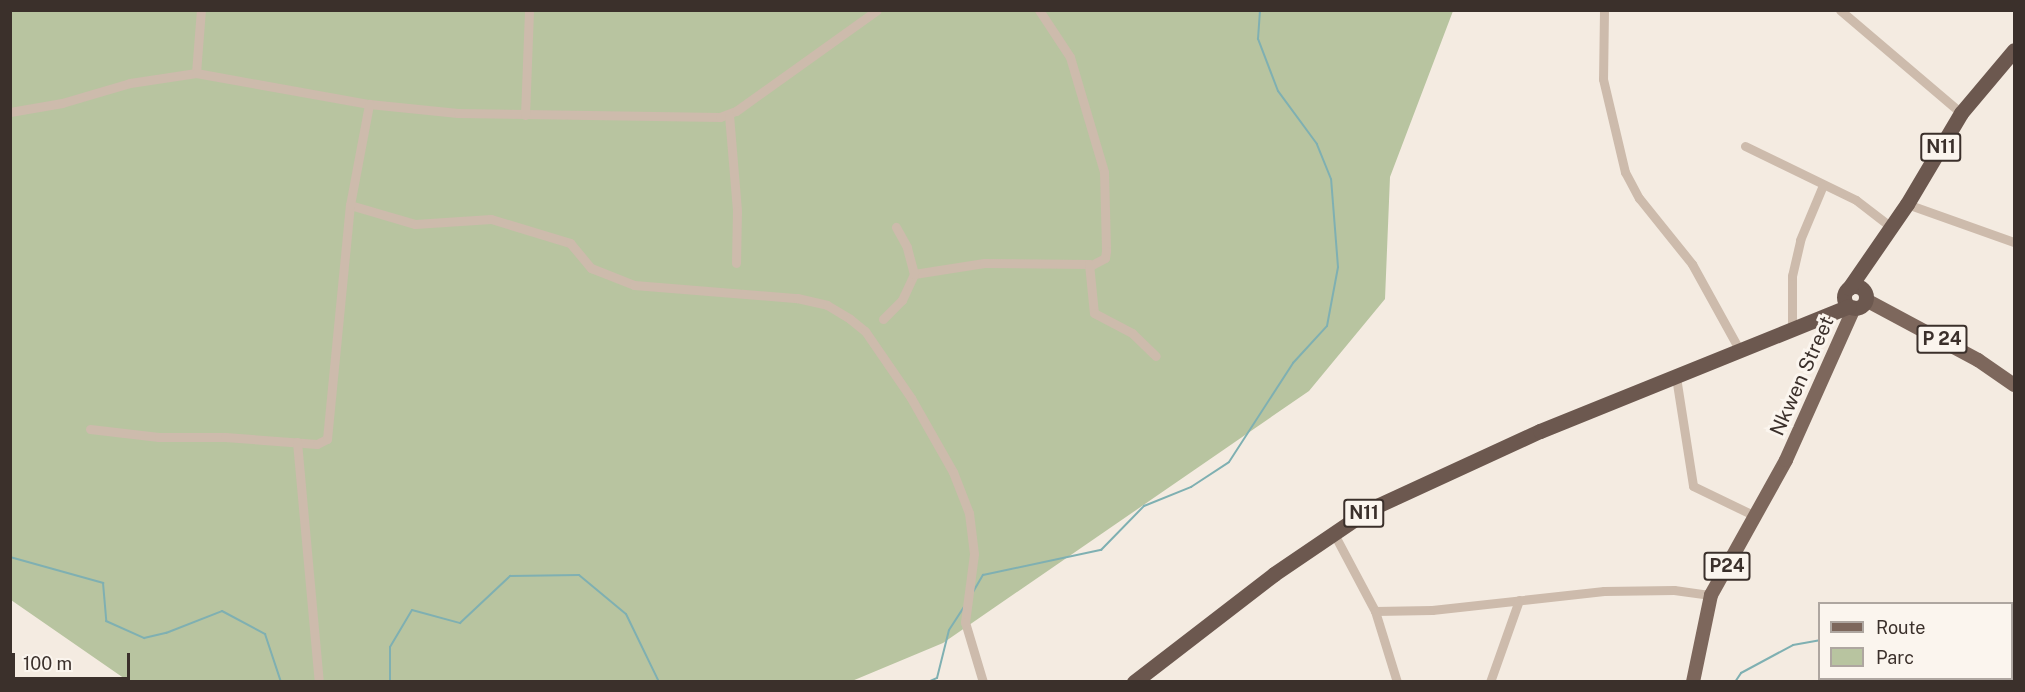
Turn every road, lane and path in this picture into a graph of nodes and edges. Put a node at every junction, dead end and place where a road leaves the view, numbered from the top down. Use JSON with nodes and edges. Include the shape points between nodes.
{"nodes":[{"id":1,"x":201,"y":10,"type":"edge"},
{"id":2,"x":529,"y":10,"type":"edge"},
{"id":3,"x":877,"y":10,"type":"edge"},
{"id":4,"x":1040,"y":10,"type":"edge"},
{"id":5,"x":1604,"y":10,"type":"edge"},
{"id":6,"x":1840,"y":10,"type":"edge"},
{"id":7,"x":2014,"y":50,"type":"edge"},
{"id":8,"x":196,"y":73,"type":"junction"},
{"id":9,"x":369,"y":104,"type":"junction"},
{"id":10,"x":10,"y":112,"type":"edge"},
{"id":11,"x":1961,"y":113,"type":"junction"},
{"id":12,"x":525,"y":115,"type":"junction"},
{"id":13,"x":729,"y":115,"type":"junction"},
{"id":14,"x":1745,"y":146,"type":"dead end"},
{"id":15,"x":1823,"y":185,"type":"junction"},
{"id":16,"x":1907,"y":204,"type":"junction"},
{"id":17,"x":350,"y":205,"type":"junction"},
{"id":18,"x":1891,"y":226,"type":"junction"},
{"id":19,"x":896,"y":227,"type":"dead end"},
{"id":20,"x":2014,"y":242,"type":"edge"},
{"id":21,"x":736,"y":263,"type":"dead end"},
{"id":22,"x":1092,"y":266,"type":"junction"},
{"id":23,"x":914,"y":274,"type":"junction"},
{"id":24,"x":1855,"y":298,"type":"junction"},
{"id":25,"x":883,"y":319,"type":"dead end"},
{"id":26,"x":1792,"y":328,"type":"junction"},
{"id":27,"x":1740,"y":351,"type":"junction"},
{"id":28,"x":1156,"y":356,"type":"dead end"},
{"id":29,"x":1676,"y":376,"type":"junction"},
{"id":30,"x":2014,"y":386,"type":"edge"},
{"id":31,"x":90,"y":429,"type":"dead end"},
{"id":32,"x":297,"y":442,"type":"junction"},
{"id":33,"x":1755,"y":516,"type":"junction"},
{"id":34,"x":1334,"y":532,"type":"junction"},
{"id":35,"x":1711,"y":595,"type":"junction"},
{"id":36,"x":1519,"y":600,"type":"junction"},
{"id":37,"x":1376,"y":611,"type":"junction"},
{"id":38,"x":319,"y":681,"type":"edge"},
{"id":39,"x":984,"y":681,"type":"edge"},
{"id":40,"x":1134,"y":681,"type":"edge"},
{"id":41,"x":1397,"y":681,"type":"edge"},
{"id":42,"x":1490,"y":681,"type":"edge"},
{"id":43,"x":1693,"y":681,"type":"edge"}],
"edges":[{"from":1,"to":8,"type":"street"},
{"from":2,"to":12,"type":"street"},
{"from":3,"to":13,"type":"street"},
{"from":4,"to":22,"type":"street","via":[[1070,57],[1104,172],[1106,251],[1105,258]]},
{"from":5,"to":27,"type":"street","via":[[1604,79],[1625,172],[1639,198],[1692,264]]},
{"from":6,"to":11,"type":"street"},
{"from":7,"to":11,"type":"highway","number":"N11"},
{"from":8,"to":9,"type":"street"},
{"from":8,"to":10,"type":"street","via":[[141,81],[62,103]]},
{"from":9,"to":12,"type":"street"},
{"from":9,"to":17,"type":"street"},
{"from":11,"to":16,"type":"highway","number":"N11"},
{"from":12,"to":13,"type":"street"},
{"from":13,"to":21,"type":"street"},
{"from":14,"to":15,"type":"street"},
{"from":15,"to":18,"type":"street","via":[[1856,200]]},
{"from":15,"to":26,"type":"street","via":[[1800,240],[1792,276]]},
{"from":16,"to":18,"type":"highway","number":"N11"},
{"from":16,"to":20,"type":"street"},
{"from":17,"to":32,"type":"street","via":[[329,431],[323,443]]},
{"from":17,"to":39,"type":"street","via":[[415,224],[491,219],[570,243],[591,268],[634,285],[797,298],[827,305],[866,331],[911,398],[953,472],[969,513],[974,554],[965,622]]},
{"from":18,"to":24,"type":"highway","number":"N11","via":[[1875,250]]},
{"from":19,"to":23,"type":"street","via":[[907,247]]},
{"from":22,"to":23,"type":"street","via":[[1024,261]]},
{"from":22,"to":28,"type":"street","via":[[1094,314],[1132,333]]},
{"from":23,"to":25,"type":"street","via":[[902,300]]},
{"from":24,"to":26,"type":"highway","number":"N11"},
{"from":24,"to":30,"type":"main road","number":"P 24","via":[[1978,360]]},
{"from":24,"to":33,"type":"main road","name":"Nkwen Street","number":"P24","via":[[1786,460]]},
{"from":26,"to":27,"type":"highway","number":"N11"},
{"from":27,"to":29,"type":"highway","number":"N11"},
{"from":29,"to":33,"type":"street","via":[[1693,486]]},
{"from":29,"to":34,"type":"highway","number":"N11","via":[[1459,466],[1368,510]]},
{"from":31,"to":32,"type":"street","via":[[159,437],[225,436]]},
{"from":32,"to":38,"type":"street"},
{"from":33,"to":35,"type":"main road","number":"P24"},
{"from":34,"to":37,"type":"street"},
{"from":34,"to":40,"type":"highway","number":"N11"},
{"from":35,"to":36,"type":"street","via":[[1674,590],[1604,591]]},
{"from":35,"to":43,"type":"main road","number":"P24"},
{"from":36,"to":37,"type":"street","via":[[1421,611]]},
{"from":36,"to":42,"type":"street"},
{"from":37,"to":41,"type":"street"}]}
